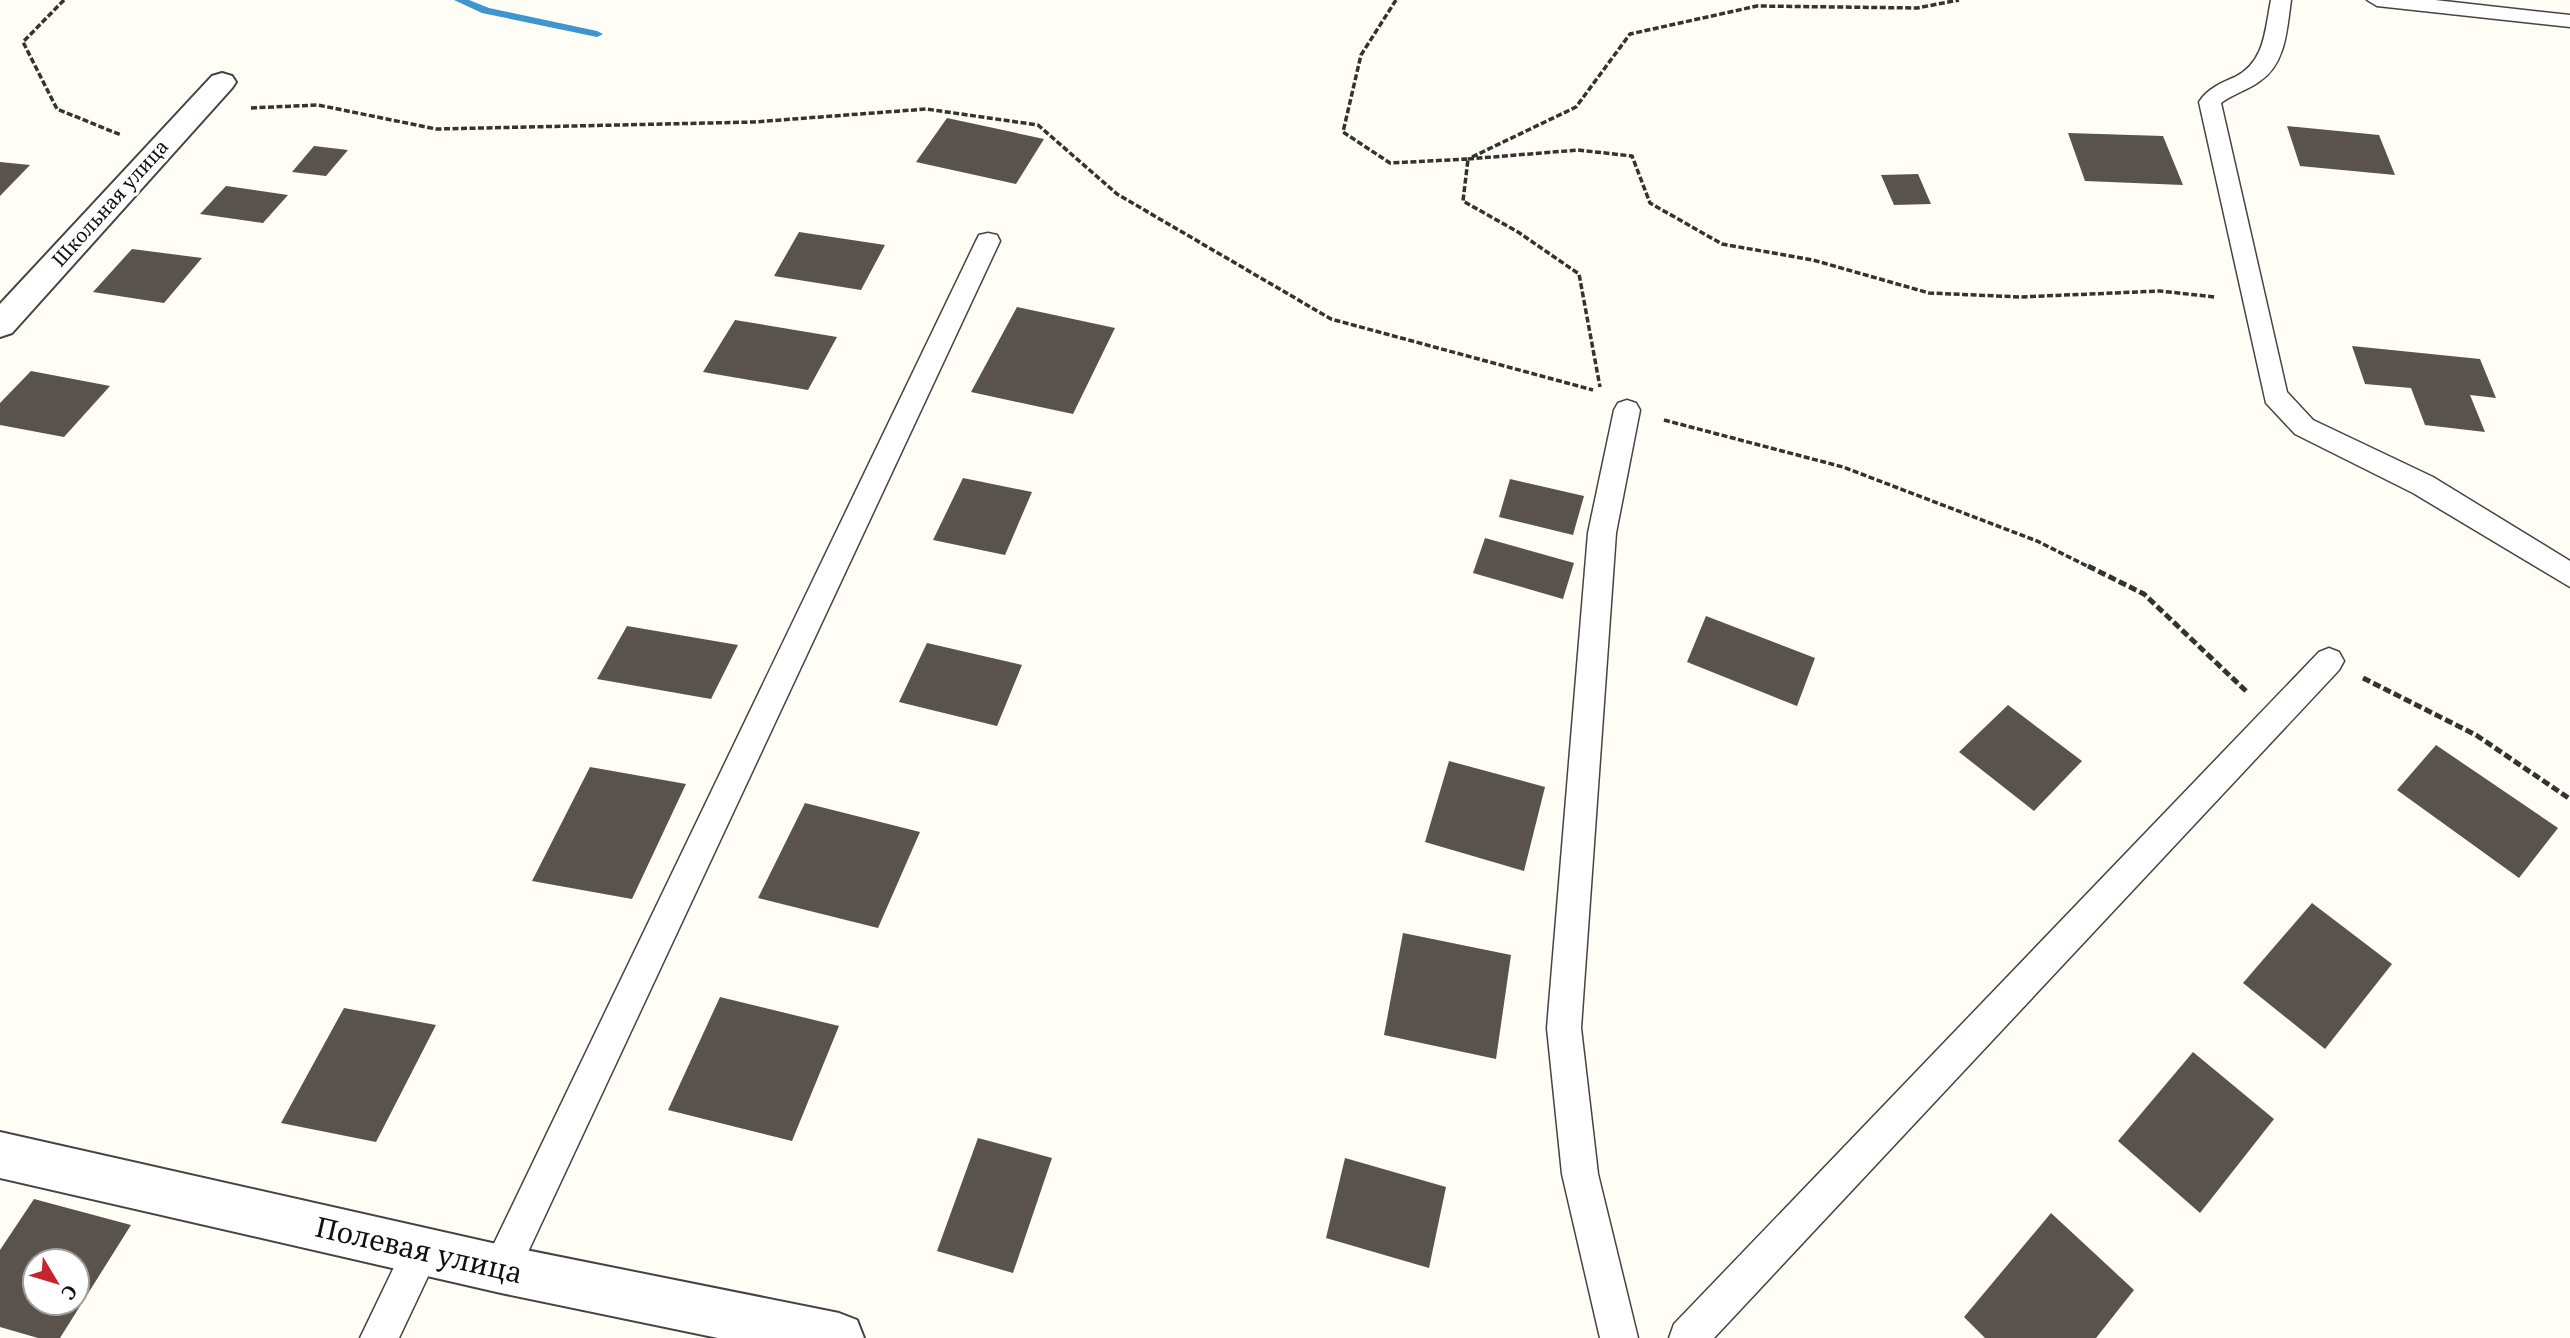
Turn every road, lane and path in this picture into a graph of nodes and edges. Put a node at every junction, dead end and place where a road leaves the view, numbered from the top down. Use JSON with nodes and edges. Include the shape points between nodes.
{"nodes":[{"id":1,"x":64,"y":0,"type":"edge"},
{"id":2,"x":1396,"y":0,"type":"edge"},
{"id":3,"x":1959,"y":0,"type":"edge"},
{"id":4,"x":2281,"y":0,"type":"edge"},
{"id":5,"x":2377,"y":0,"type":"edge"},
{"id":6,"x":2570,"y":21,"type":"edge"},
{"id":7,"x":222,"y":82,"type":"dead end"},
{"id":8,"x":195,"y":110,"type":"junction"},
{"id":9,"x":158,"y":149,"type":"junction"},
{"id":10,"x":1468,"y":159,"type":"junction"},
{"id":11,"x":988,"y":241,"type":"dead end"},
{"id":12,"x":2253,"y":301,"type":"junction"},
{"id":13,"x":0,"y":325,"type":"edge"},
{"id":14,"x":1628,"y":410,"type":"joint"},
{"id":15,"x":2570,"y":575,"type":"edge"},
{"id":16,"x":2329,"y":661,"type":"joint"},
{"id":17,"x":2274,"y":718,"type":"junction"},
{"id":18,"x":2570,"y":799,"type":"edge"},
{"id":19,"x":0,"y":1155,"type":"edge"},
{"id":20,"x":421,"y":1251,"type":"junction"},
{"id":21,"x":501,"y":1269,"type":"junction"},
{"id":22,"x":379,"y":1338,"type":"edge"},
{"id":23,"x":839,"y":1338,"type":"edge"},
{"id":24,"x":1619,"y":1338,"type":"edge"},
{"id":25,"x":1688,"y":1338,"type":"edge"}],
"edges":[{"from":1,"to":9,"type":"path","via":[[23,42],[57,109]]},
{"from":2,"to":10,"type":"path","via":[[1361,55],[1343,132],[1390,163]]},
{"from":3,"to":10,"type":"path","via":[[1917,8],[1757,6],[1630,34],[1576,107]]},
{"from":4,"to":12,"type":"lane","via":[[2270,55],[2255,76],[2222,89],[2210,103]]},
{"from":5,"to":6,"type":"lane"},
{"from":7,"to":8,"type":"street","name":"Школьная улица"},
{"from":8,"to":9,"type":"street","name":"Школьная улица"},
{"from":8,"to":10,"type":"path","via":[[318,105],[436,129],[754,122],[926,109],[1038,125],[1117,194],[1331,320],[1601,392],[1579,274],[1463,201]]},
{"from":9,"to":13,"type":"street","name":"Школьная улица"},
{"from":10,"to":12,"type":"path","via":[[1578,150],[1632,156],[1650,203],[1722,244],[1813,260],[1928,293],[2020,297],[2160,291]]},
{"from":11,"to":21,"type":"lane"},
{"from":12,"to":15,"type":"lane","via":[[2275,396],[2304,427],[2423,485]]},
{"from":14,"to":17,"type":"path","via":[[1843,467],[2037,541],[2144,594]]},
{"from":14,"to":24,"type":"lane","via":[[1602,533],[1564,1027],[1580,1174]]},
{"from":16,"to":17,"type":"lane"},
{"from":16,"to":18,"type":"path","via":[[2476,735]]},
{"from":17,"to":25,"type":"lane"},
{"from":19,"to":20,"type":"street","name":"Полевая улица"},
{"from":20,"to":21,"type":"street","name":"Полевая улица"},
{"from":20,"to":22,"type":"lane"},
{"from":21,"to":23,"type":"street","name":"Полевая улица"}]}
